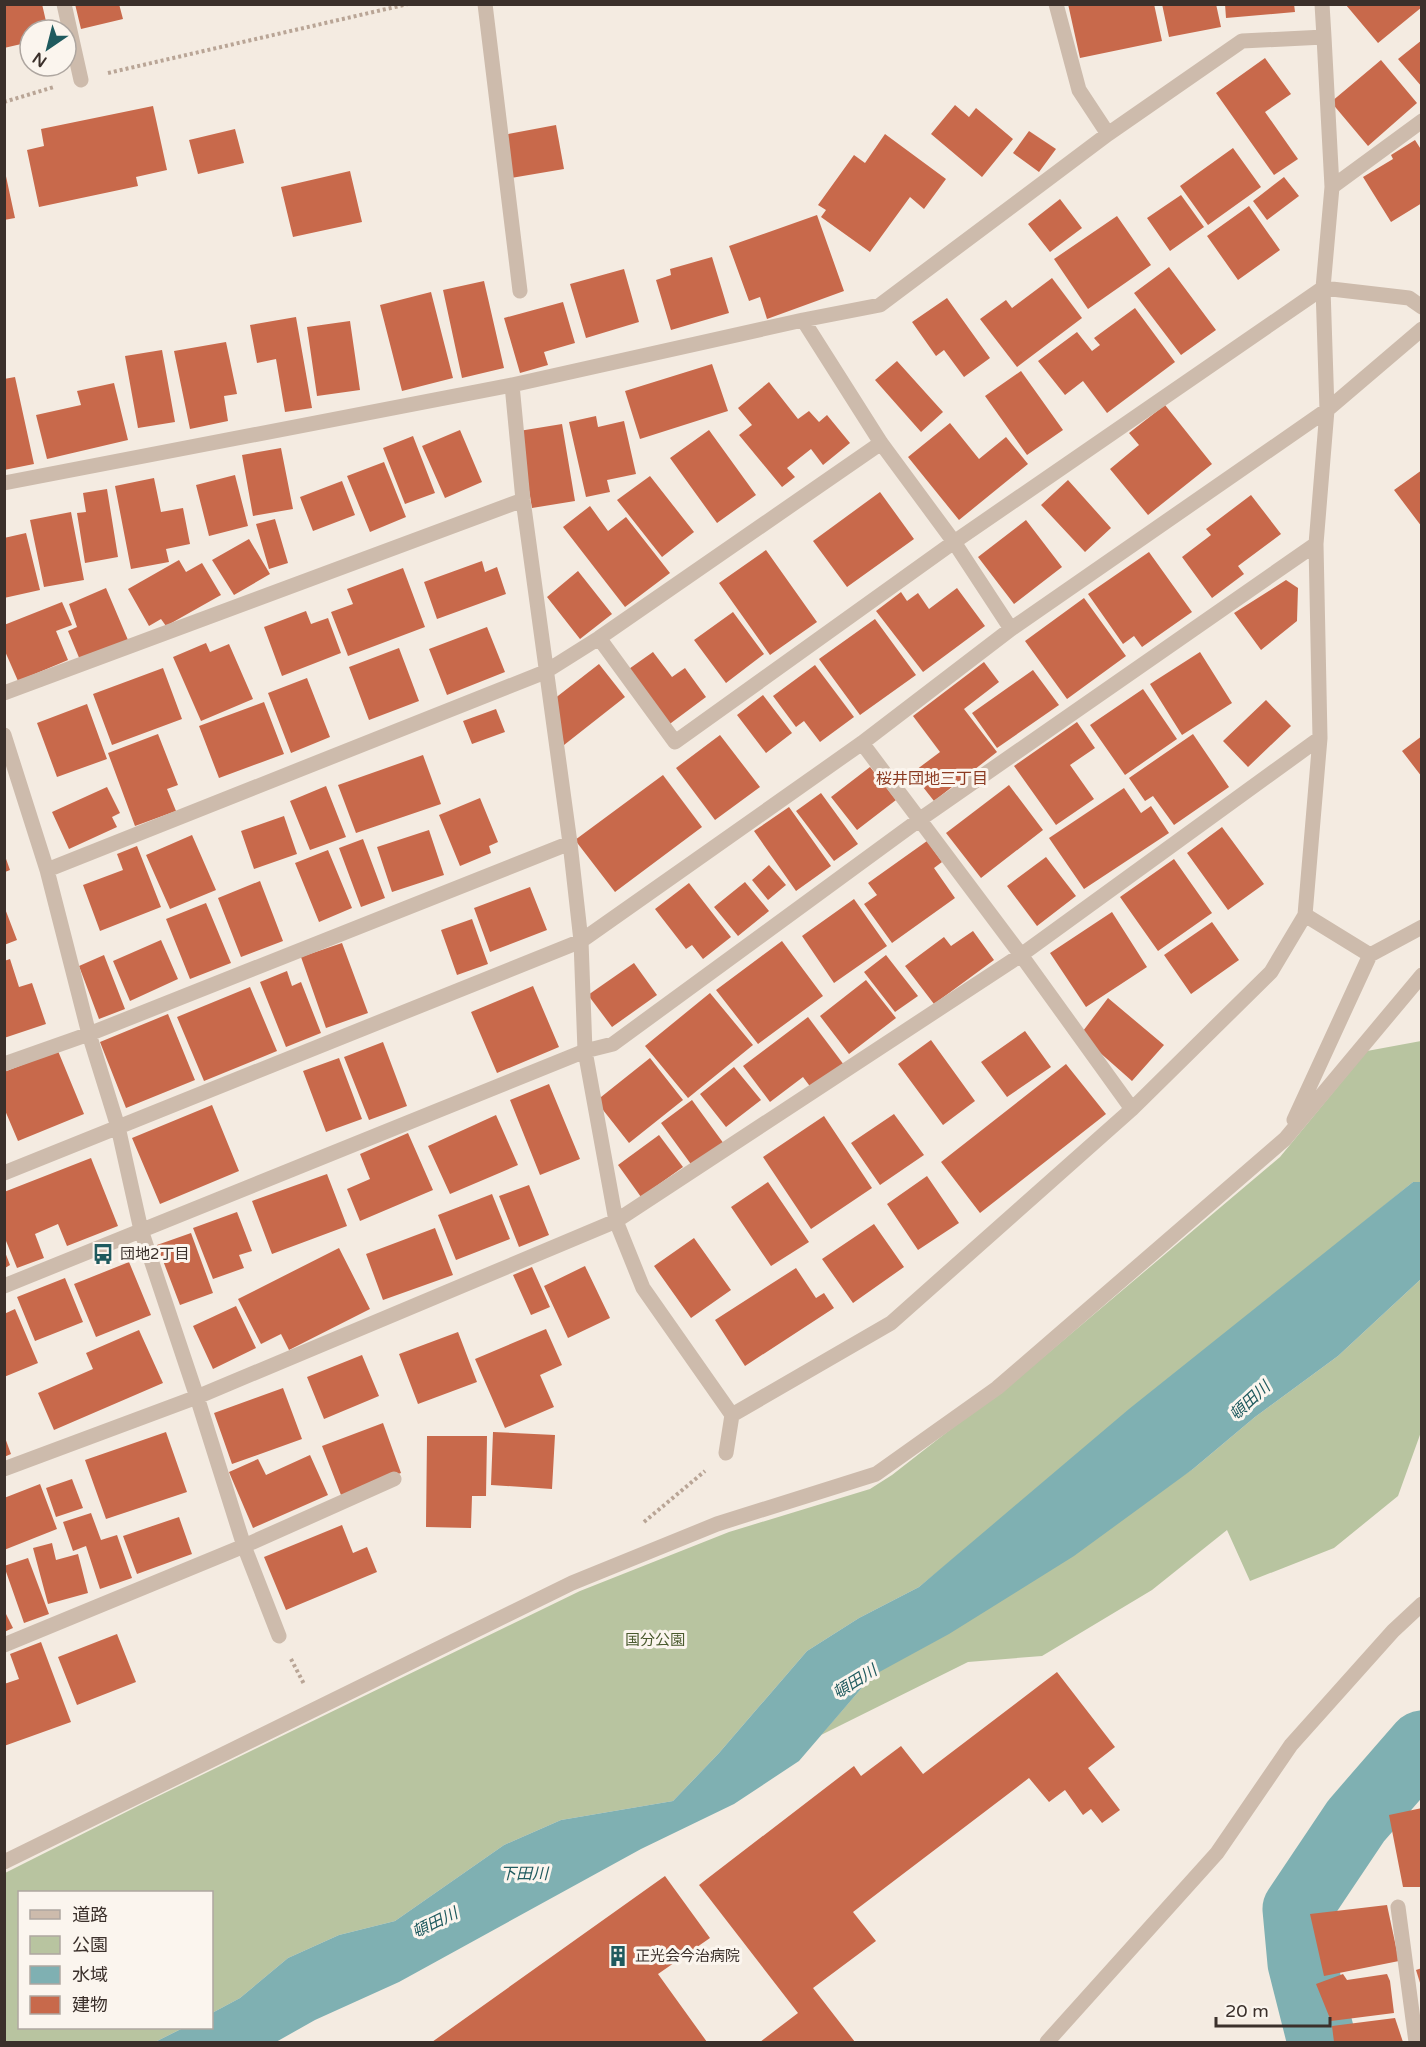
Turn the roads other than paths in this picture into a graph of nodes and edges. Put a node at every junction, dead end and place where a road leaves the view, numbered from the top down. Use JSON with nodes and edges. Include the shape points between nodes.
{"nodes":[{"id":1,"x":64,"y":4,"type":"edge"},
{"id":2,"x":485,"y":4,"type":"edge"},
{"id":3,"x":1056,"y":4,"type":"edge"},
{"id":4,"x":1322,"y":4,"type":"edge"},
{"id":5,"x":1324,"y":37,"type":"junction"},
{"id":6,"x":81,"y":80,"type":"road end"},
{"id":7,"x":1422,"y":121,"type":"edge"},
{"id":8,"x":1108,"y":134,"type":"junction"},
{"id":9,"x":1332,"y":187,"type":"junction"},
{"id":10,"x":1323,"y":288,"type":"junction"},
{"id":11,"x":520,"y":291,"type":"dead end"},
{"id":12,"x":1422,"y":307,"type":"edge"},
{"id":13,"x":803,"y":320,"type":"junction"},
{"id":14,"x":1422,"y":329,"type":"edge"},
{"id":15,"x":513,"y":385,"type":"junction"},
{"id":16,"x":1327,"y":410,"type":"junction"},
{"id":17,"x":881,"y":443,"type":"junction"},
{"id":18,"x":4,"y":483,"type":"edge"},
{"id":19,"x":523,"y":500,"type":"junction"},
{"id":20,"x":954,"y":542,"type":"junction"},
{"id":21,"x":1316,"y":544,"type":"junction"},
{"id":22,"x":1011,"y":629,"type":"junction"},
{"id":23,"x":599,"y":639,"type":"junction"},
{"id":24,"x":546,"y":672,"type":"junction"},
{"id":25,"x":4,"y":693,"type":"edge"},
{"id":26,"x":4,"y":735,"type":"edge"},
{"id":27,"x":1320,"y":738,"type":"junction"},
{"id":28,"x":862,"y":743,"type":"junction"},
{"id":29,"x":919,"y":820,"type":"junction"},
{"id":30,"x":570,"y":843,"type":"junction"},
{"id":31,"x":47,"y":870,"type":"junction"},
{"id":32,"x":1305,"y":915,"type":"junction"},
{"id":33,"x":1422,"y":927,"type":"edge"},
{"id":34,"x":581,"y":941,"type":"junction"},
{"id":35,"x":1021,"y":955,"type":"junction"},
{"id":36,"x":1370,"y":955,"type":"junction"},
{"id":37,"x":1422,"y":975,"type":"edge"},
{"id":38,"x":89,"y":1034,"type":"junction"},
{"id":39,"x":585,"y":1051,"type":"junction"},
{"id":40,"x":4,"y":1064,"type":"edge"},
{"id":41,"x":1132,"y":1109,"type":"junction"},
{"id":42,"x":118,"y":1127,"type":"junction"},
{"id":43,"x":1285,"y":1139,"type":"junction"},
{"id":44,"x":4,"y":1173,"type":"edge"},
{"id":45,"x":616,"y":1221,"type":"junction"},
{"id":46,"x":141,"y":1230,"type":"junction"},
{"id":47,"x":4,"y":1286,"type":"edge"},
{"id":48,"x":197,"y":1397,"type":"junction"},
{"id":49,"x":732,"y":1415,"type":"junction"},
{"id":50,"x":726,"y":1453,"type":"road end"},
{"id":51,"x":4,"y":1469,"type":"edge"},
{"id":52,"x":394,"y":1479,"type":"dead end"},
{"id":53,"x":244,"y":1546,"type":"junction"},
{"id":54,"x":1422,"y":1604,"type":"edge"},
{"id":55,"x":279,"y":1636,"type":"road end"},
{"id":56,"x":4,"y":1645,"type":"edge"},
{"id":57,"x":4,"y":1862,"type":"edge"},
{"id":58,"x":1398,"y":1907,"type":"dead end"},
{"id":59,"x":1047,"y":2043,"type":"edge"},
{"id":60,"x":1416,"y":2043,"type":"edge"}],
"edges":[{"from":1,"to":6,"type":"street"},
{"from":2,"to":11,"type":"street"},
{"from":3,"to":8,"type":"street","via":[[1079,90]]},
{"from":4,"to":5,"type":"street"},
{"from":5,"to":8,"type":"street","via":[[1242,41]]},
{"from":5,"to":9,"type":"street"},
{"from":7,"to":9,"type":"street"},
{"from":8,"to":13,"type":"street","via":[[880,304]]},
{"from":9,"to":10,"type":"street"},
{"from":10,"to":12,"type":"street","via":[[1409,298]]},
{"from":10,"to":16,"type":"street"},
{"from":10,"to":20,"type":"street"},
{"from":13,"to":15,"type":"street"},
{"from":13,"to":17,"type":"street"},
{"from":14,"to":16,"type":"street"},
{"from":15,"to":18,"type":"street"},
{"from":15,"to":19,"type":"street"},
{"from":16,"to":21,"type":"street"},
{"from":16,"to":22,"type":"street"},
{"from":17,"to":20,"type":"street"},
{"from":17,"to":23,"type":"street"},
{"from":19,"to":24,"type":"street"},
{"from":19,"to":25,"type":"street"},
{"from":20,"to":22,"type":"street"},
{"from":20,"to":23,"type":"street","via":[[675,742]]},
{"from":21,"to":27,"type":"street"},
{"from":21,"to":29,"type":"street"},
{"from":22,"to":28,"type":"street"},
{"from":23,"to":24,"type":"street"},
{"from":24,"to":30,"type":"street"},
{"from":24,"to":31,"type":"street"},
{"from":26,"to":31,"type":"street"},
{"from":27,"to":32,"type":"street"},
{"from":27,"to":35,"type":"street"},
{"from":28,"to":29,"type":"street"},
{"from":28,"to":34,"type":"street"},
{"from":29,"to":35,"type":"street"},
{"from":29,"to":39,"type":"street","via":[[613,1044]]},
{"from":30,"to":34,"type":"street"},
{"from":30,"to":38,"type":"street"},
{"from":31,"to":38,"type":"street"},
{"from":32,"to":36,"type":"street"},
{"from":32,"to":41,"type":"street","via":[[1271,972]]},
{"from":33,"to":36,"type":"street"},
{"from":34,"to":39,"type":"street"},
{"from":34,"to":42,"type":"street"},
{"from":35,"to":41,"type":"street"},
{"from":35,"to":45,"type":"street"},
{"from":36,"to":43,"type":"street"},
{"from":37,"to":43,"type":"street"},
{"from":38,"to":40,"type":"street"},
{"from":38,"to":42,"type":"street"},
{"from":39,"to":45,"type":"street"},
{"from":39,"to":46,"type":"street"},
{"from":41,"to":49,"type":"street","via":[[891,1323]]},
{"from":42,"to":44,"type":"street"},
{"from":42,"to":46,"type":"street"},
{"from":43,"to":57,"type":"street","via":[[997,1388],[876,1474],[717,1524],[572,1583]]},
{"from":45,"to":48,"type":"street"},
{"from":45,"to":49,"type":"street","via":[[643,1288]]},
{"from":46,"to":47,"type":"street"},
{"from":46,"to":48,"type":"street"},
{"from":48,"to":51,"type":"street"},
{"from":48,"to":53,"type":"street"},
{"from":49,"to":50,"type":"street"},
{"from":52,"to":53,"type":"street"},
{"from":53,"to":55,"type":"street"},
{"from":53,"to":56,"type":"street"},
{"from":54,"to":59,"type":"street","via":[[1291,1744],[1217,1853]]},
{"from":58,"to":60,"type":"street"}]}
